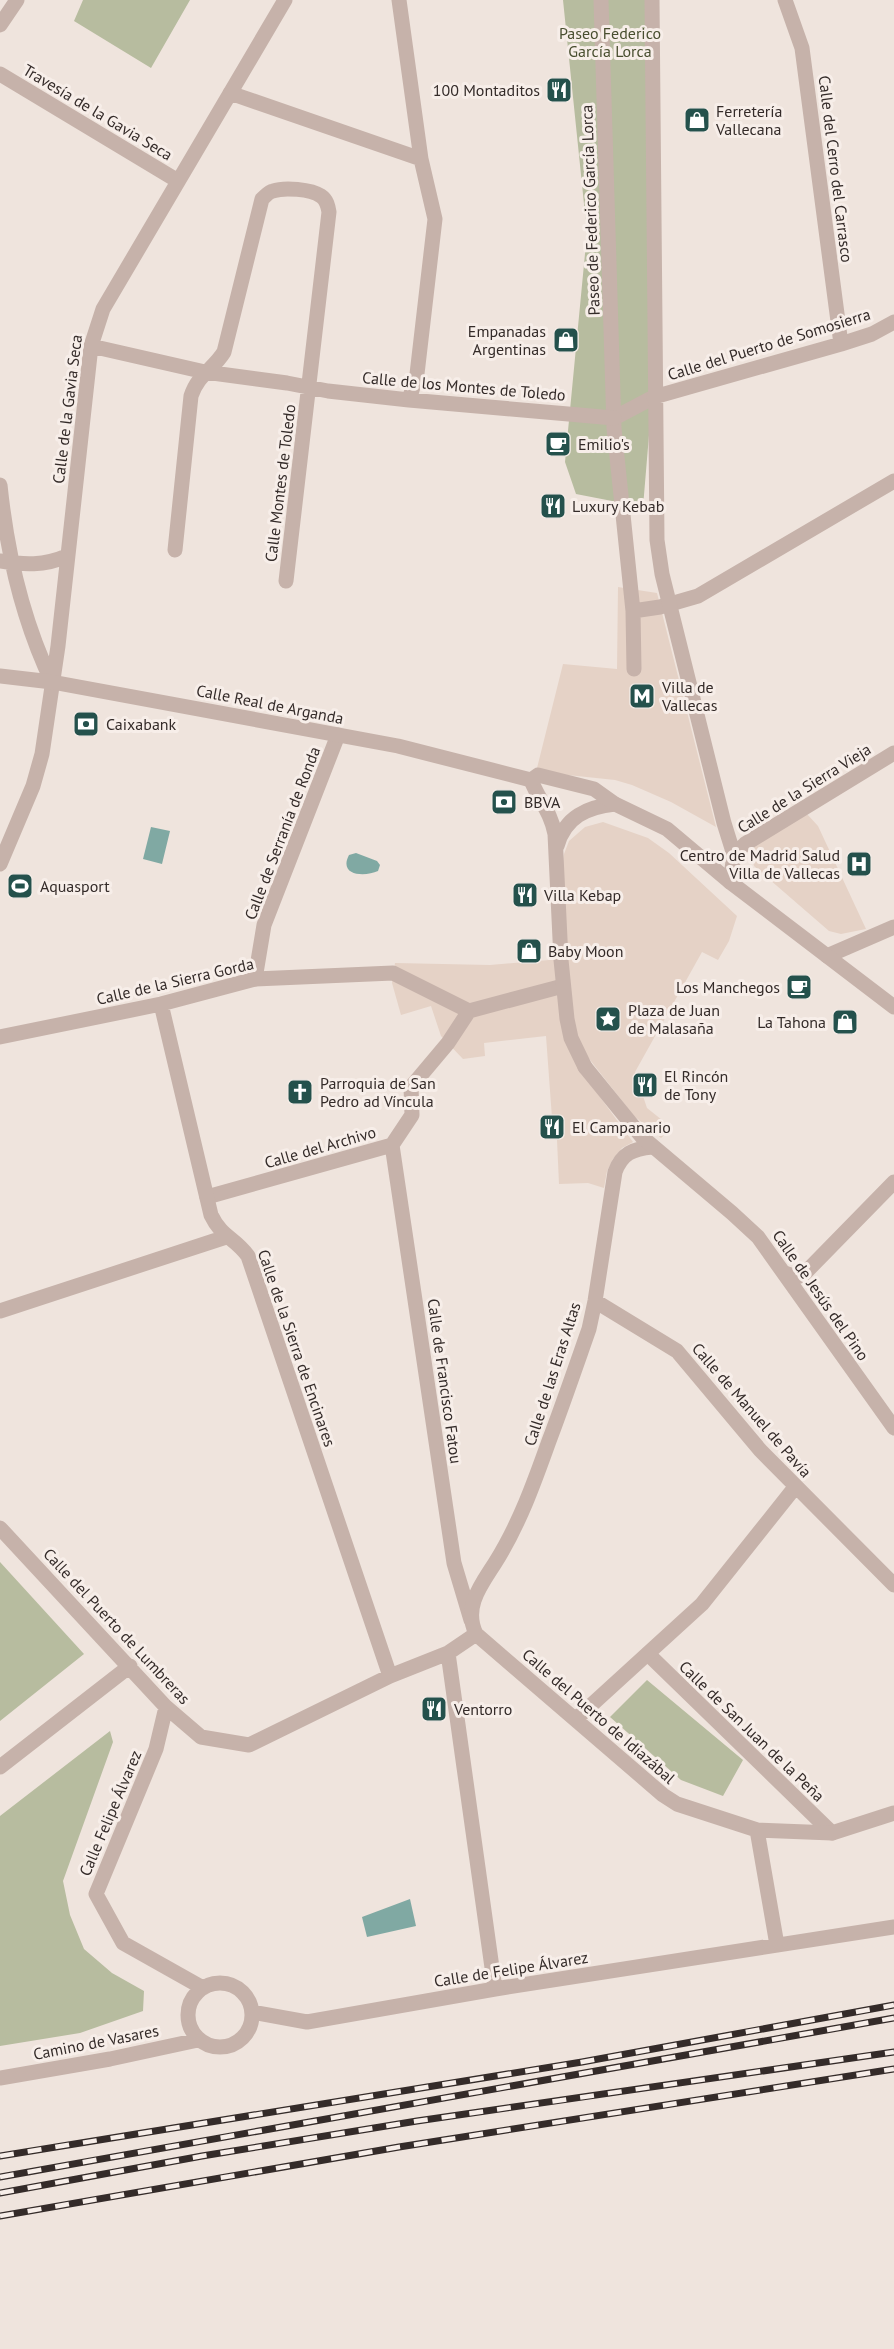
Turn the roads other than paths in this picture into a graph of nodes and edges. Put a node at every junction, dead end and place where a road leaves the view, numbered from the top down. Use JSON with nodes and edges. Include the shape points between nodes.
{"nodes":[{"id":1,"x":17,"y":0,"type":"edge"},
{"id":2,"x":285,"y":0,"type":"edge"},
{"id":3,"x":399,"y":0,"type":"edge"},
{"id":4,"x":601,"y":0,"type":"edge"},
{"id":5,"x":652,"y":0,"type":"edge"},
{"id":6,"x":785,"y":0,"type":"edge"},
{"id":7,"x":0,"y":25,"type":"edge"},
{"id":8,"x":0,"y":74,"type":"edge"},
{"id":9,"x":230,"y":93,"type":"junction"},
{"id":10,"x":422,"y":159,"type":"junction"},
{"id":11,"x":178,"y":182,"type":"junction"},
{"id":12,"x":894,"y":322,"type":"edge"},
{"id":13,"x":841,"y":344,"type":"junction"},
{"id":14,"x":91,"y":346,"type":"junction"},
{"id":15,"x":205,"y":372,"type":"junction"},
{"id":16,"x":310,"y":388,"type":"junction"},
{"id":17,"x":654,"y":397,"type":"junction"},
{"id":18,"x":409,"y":400,"type":"junction"},
{"id":19,"x":614,"y":418,"type":"junction"},
{"id":20,"x":894,"y":481,"type":"edge"},
{"id":21,"x":0,"y":485,"type":"edge"},
{"id":22,"x":175,"y":550,"type":"dead end"},
{"id":23,"x":67,"y":556,"type":"junction"},
{"id":24,"x":6,"y":562,"type":"edge"},
{"id":25,"x":286,"y":581,"type":"dead end"},
{"id":26,"x":671,"y":604,"type":"junction"},
{"id":27,"x":633,"y":612,"type":"junction"},
{"id":28,"x":634,"y":669,"type":"dead end"},
{"id":29,"x":0,"y":676,"type":"edge"},
{"id":30,"x":52,"y":682,"type":"junction"},
{"id":31,"x":338,"y":735,"type":"junction"},
{"id":32,"x":894,"y":753,"type":"edge"},
{"id":33,"x":531,"y":780,"type":"junction"},
{"id":34,"x":615,"y":804,"type":"junction"},
{"id":35,"x":555,"y":851,"type":"junction"},
{"id":36,"x":734,"y":855,"type":"junction"},
{"id":37,"x":0,"y":864,"type":"edge"},
{"id":38,"x":730,"y":882,"type":"junction"},
{"id":39,"x":894,"y":927,"type":"edge"},
{"id":40,"x":827,"y":956,"type":"junction"},
{"id":41,"x":255,"y":979,"type":"junction"},
{"id":42,"x":563,"y":986,"type":"junction"},
{"id":43,"x":160,"y":1004,"type":"junction"},
{"id":44,"x":894,"y":1007,"type":"edge"},
{"id":45,"x":469,"y":1011,"type":"junction"},
{"id":46,"x":0,"y":1038,"type":"edge"},
{"id":47,"x":392,"y":1145,"type":"junction"},
{"id":48,"x":652,"y":1147,"type":"junction"},
{"id":49,"x":894,"y":1182,"type":"edge"},
{"id":50,"x":207,"y":1197,"type":"junction"},
{"id":51,"x":226,"y":1237,"type":"junction"},
{"id":52,"x":785,"y":1273,"type":"junction"},
{"id":53,"x":595,"y":1301,"type":"junction"},
{"id":54,"x":0,"y":1311,"type":"edge"},
{"id":55,"x":894,"y":1428,"type":"edge"},
{"id":56,"x":796,"y":1486,"type":"junction"},
{"id":57,"x":0,"y":1528,"type":"edge"},
{"id":58,"x":892,"y":1580,"type":"edge"},
{"id":59,"x":473,"y":1627,"type":"junction"},
{"id":60,"x":448,"y":1653,"type":"junction"},
{"id":61,"x":648,"y":1654,"type":"junction"},
{"id":62,"x":130,"y":1666,"type":"junction"},
{"id":63,"x":390,"y":1676,"type":"junction"},
{"id":64,"x":166,"y":1707,"type":"junction"},
{"id":65,"x":576,"y":1719,"type":"junction"},
{"id":66,"x":0,"y":1767,"type":"edge"},
{"id":67,"x":894,"y":1813,"type":"edge"},
{"id":68,"x":757,"y":1830,"type":"junction"},
{"id":69,"x":831,"y":1833,"type":"junction"},
{"id":70,"x":894,"y":1927,"type":"edge"},
{"id":71,"x":777,"y":1945,"type":"junction"},
{"id":72,"x":203,"y":1988,"type":"junction"},
{"id":73,"x":495,"y":1989,"type":"junction"},
{"id":74,"x":252,"y":2012,"type":"junction"},
{"id":75,"x":198,"y":2040,"type":"junction"},
{"id":76,"x":0,"y":2078,"type":"edge"}],
"edges":[{"from":1,"to":7,"type":"street"},
{"from":2,"to":9,"type":"street","name":"Calle de la Gavia Seca"},
{"from":3,"to":10,"type":"street"},
{"from":4,"to":19,"type":"street","name":"Paseo de Federico García Lorca"},
{"from":5,"to":17,"type":"street"},
{"from":6,"to":13,"type":"street","name":"Calle del Cerro del Carrasco","via":[[802,48]]},
{"from":8,"to":11,"type":"street","name":"Travesía de la Gavia Seca"},
{"from":9,"to":10,"type":"street"},
{"from":9,"to":11,"type":"street","name":"Calle de la Gavia Seca"},
{"from":10,"to":18,"type":"street","via":[[435,219],[417,374]]},
{"from":11,"to":14,"type":"street","name":"Calle de la Gavia Seca","via":[[103,309]]},
{"from":12,"to":13,"type":"street","name":"Calle del Puerto de Somosierra"},
{"from":13,"to":17,"type":"street","name":"Calle del Puerto de Somosierra"},
{"from":14,"to":15,"type":"street","name":"Calle de los Montes de Toledo"},
{"from":14,"to":23,"type":"street","name":"Calle de la Gavia Seca"},
{"from":15,"to":16,"type":"street","name":"Calle de los Montes de Toledo"},
{"from":15,"to":16,"type":"street","via":[[217,365],[224,352],[262,199],[280,189],[313,193],[322,196],[329,212]]},
{"from":15,"to":22,"type":"street","via":[[195,383],[191,396]]},
{"from":16,"to":18,"type":"street","name":"Calle de los Montes de Toledo"},
{"from":16,"to":25,"type":"street","name":"Calle Montes de Toledo"},
{"from":17,"to":19,"type":"street"},
{"from":17,"to":26,"type":"street","via":[[657,540]]},
{"from":18,"to":19,"type":"street","name":"Calle de los Montes de Toledo"},
{"from":19,"to":27,"type":"street","name":"Paseo de Federico García Lorca"},
{"from":20,"to":26,"type":"street","via":[[698,596]]},
{"from":21,"to":24,"type":"street"},
{"from":23,"to":24,"type":"street","via":[[52,562]]},
{"from":23,"to":30,"type":"street","name":"Calle de la Gavia Seca"},
{"from":24,"to":30,"type":"street"},
{"from":26,"to":27,"type":"street"},
{"from":26,"to":36,"type":"street"},
{"from":27,"to":28,"type":"street","name":"Paseo de Federico García Lorca"},
{"from":29,"to":30,"type":"street","name":"Calle Real de Arganda"},
{"from":30,"to":31,"type":"street","name":"Calle Real de Arganda"},
{"from":30,"to":37,"type":"street","name":"Calle de la Gavia Seca","via":[[42,754],[33,786]]},
{"from":31,"to":33,"type":"street","name":"Calle Real de Arganda"},
{"from":31,"to":41,"type":"street","name":"Calle de Serranía de Ronda","via":[[264,925]]},
{"from":32,"to":36,"type":"street","name":"Calle de la Sierra Vieja"},
{"from":33,"to":34,"type":"street","name":"Calle Real de Arganda","via":[[538,775],[594,789]]},
{"from":33,"to":35,"type":"street","via":[[552,819]]},
{"from":34,"to":35,"type":"street","via":[[594,806],[568,823]]},
{"from":34,"to":38,"type":"street","name":"Calle Real de Arganda","via":[[667,829]]},
{"from":35,"to":42,"type":"street"},
{"from":36,"to":38,"type":"street"},
{"from":38,"to":40,"type":"street","name":"Calle Real de Arganda"},
{"from":39,"to":40,"type":"street"},
{"from":40,"to":44,"type":"street","name":"Calle Real de Arganda"},
{"from":41,"to":43,"type":"street","name":"Calle de la Sierra Gorda"},
{"from":41,"to":45,"type":"street","name":"Calle de la Sierra Gorda","via":[[393,973]]},
{"from":42,"to":45,"type":"street"},
{"from":42,"to":48,"type":"street","via":[[571,1038],[585,1067]]},
{"from":43,"to":46,"type":"street","name":"Calle de la Sierra Gorda"},
{"from":43,"to":50,"type":"street","name":"Calle de la Sierra de Encinares"},
{"from":45,"to":47,"type":"street","name":"Calle del Archivo","via":[[411,1087],[412,1115]]},
{"from":47,"to":50,"type":"street","name":"Calle del Archivo"},
{"from":47,"to":59,"type":"street","name":"Calle de Francisco Fatou","via":[[454,1563]]},
{"from":48,"to":52,"type":"street","name":"Calle de Jesús del Pino","via":[[758,1237]]},
{"from":48,"to":53,"type":"street","name":"Calle de las Eras Altas","via":[[628,1152],[615,1172]]},
{"from":49,"to":52,"type":"street","via":[[802,1275]]},
{"from":50,"to":51,"type":"street","name":"Calle de la Sierra de Encinares","via":[[218,1228]]},
{"from":51,"to":54,"type":"street"},
{"from":51,"to":63,"type":"street","name":"Calle de la Sierra de Encinares","via":[[240,1245],[248,1256]]},
{"from":52,"to":55,"type":"street","name":"Calle de Jesús del Pino"},
{"from":53,"to":56,"type":"street","name":"Calle de Manuel de Pavía","via":[[676,1351]]},
{"from":53,"to":59,"type":"street","name":"Calle de las Eras Altas","via":[[529,1496],[472,1604]]},
{"from":56,"to":58,"type":"street","name":"Calle de Manuel de Pavía"},
{"from":56,"to":61,"type":"street","via":[[702,1604]]},
{"from":57,"to":62,"type":"street","name":"Calle del Puerto de Lumbreras"},
{"from":59,"to":60,"type":"street","name":"Calle del Puerto de Lumbreras"},
{"from":59,"to":65,"type":"street","name":"Calle del Puerto de Idiazábal"},
{"from":60,"to":63,"type":"street","name":"Calle del Puerto de Lumbreras"},
{"from":60,"to":73,"type":"street"},
{"from":61,"to":65,"type":"street"},
{"from":61,"to":69,"type":"street","name":"Calle de San Juan de la Peña"},
{"from":62,"to":64,"type":"street","name":"Calle del Puerto de Lumbreras"},
{"from":62,"to":66,"type":"street"},
{"from":63,"to":64,"type":"street","name":"Calle del Puerto de Lumbreras","via":[[249,1745],[201,1737]]},
{"from":64,"to":72,"type":"street","name":"Calle Felipe Álvarez","via":[[156,1749],[96,1894],[123,1943]]},
{"from":65,"to":68,"type":"street","name":"Calle del Puerto de Idiazábal","via":[[676,1804]]},
{"from":67,"to":69,"type":"street","name":"Calle del Puerto de Idiazábal"},
{"from":68,"to":69,"type":"street","name":"Calle del Puerto de Idiazábal"},
{"from":68,"to":71,"type":"street"},
{"from":70,"to":71,"type":"street","name":"Calle de Felipe Álvarez"},
{"from":71,"to":73,"type":"street","name":"Calle de Felipe Álvarez"},
{"from":72,"to":74,"type":"street","via":[[224,1983],[234,1987],[243,1993]]},
{"from":72,"to":75,"type":"street","via":[[190,2003],[188,2013]]},
{"from":73,"to":74,"type":"street","name":"Calle de Felipe Álvarez","via":[[307,2022]]},
{"from":74,"to":75,"type":"street","via":[[247,2033],[239,2041],[219,2048]]},
{"from":75,"to":76,"type":"street","name":"Camino de Vasares"}]}
